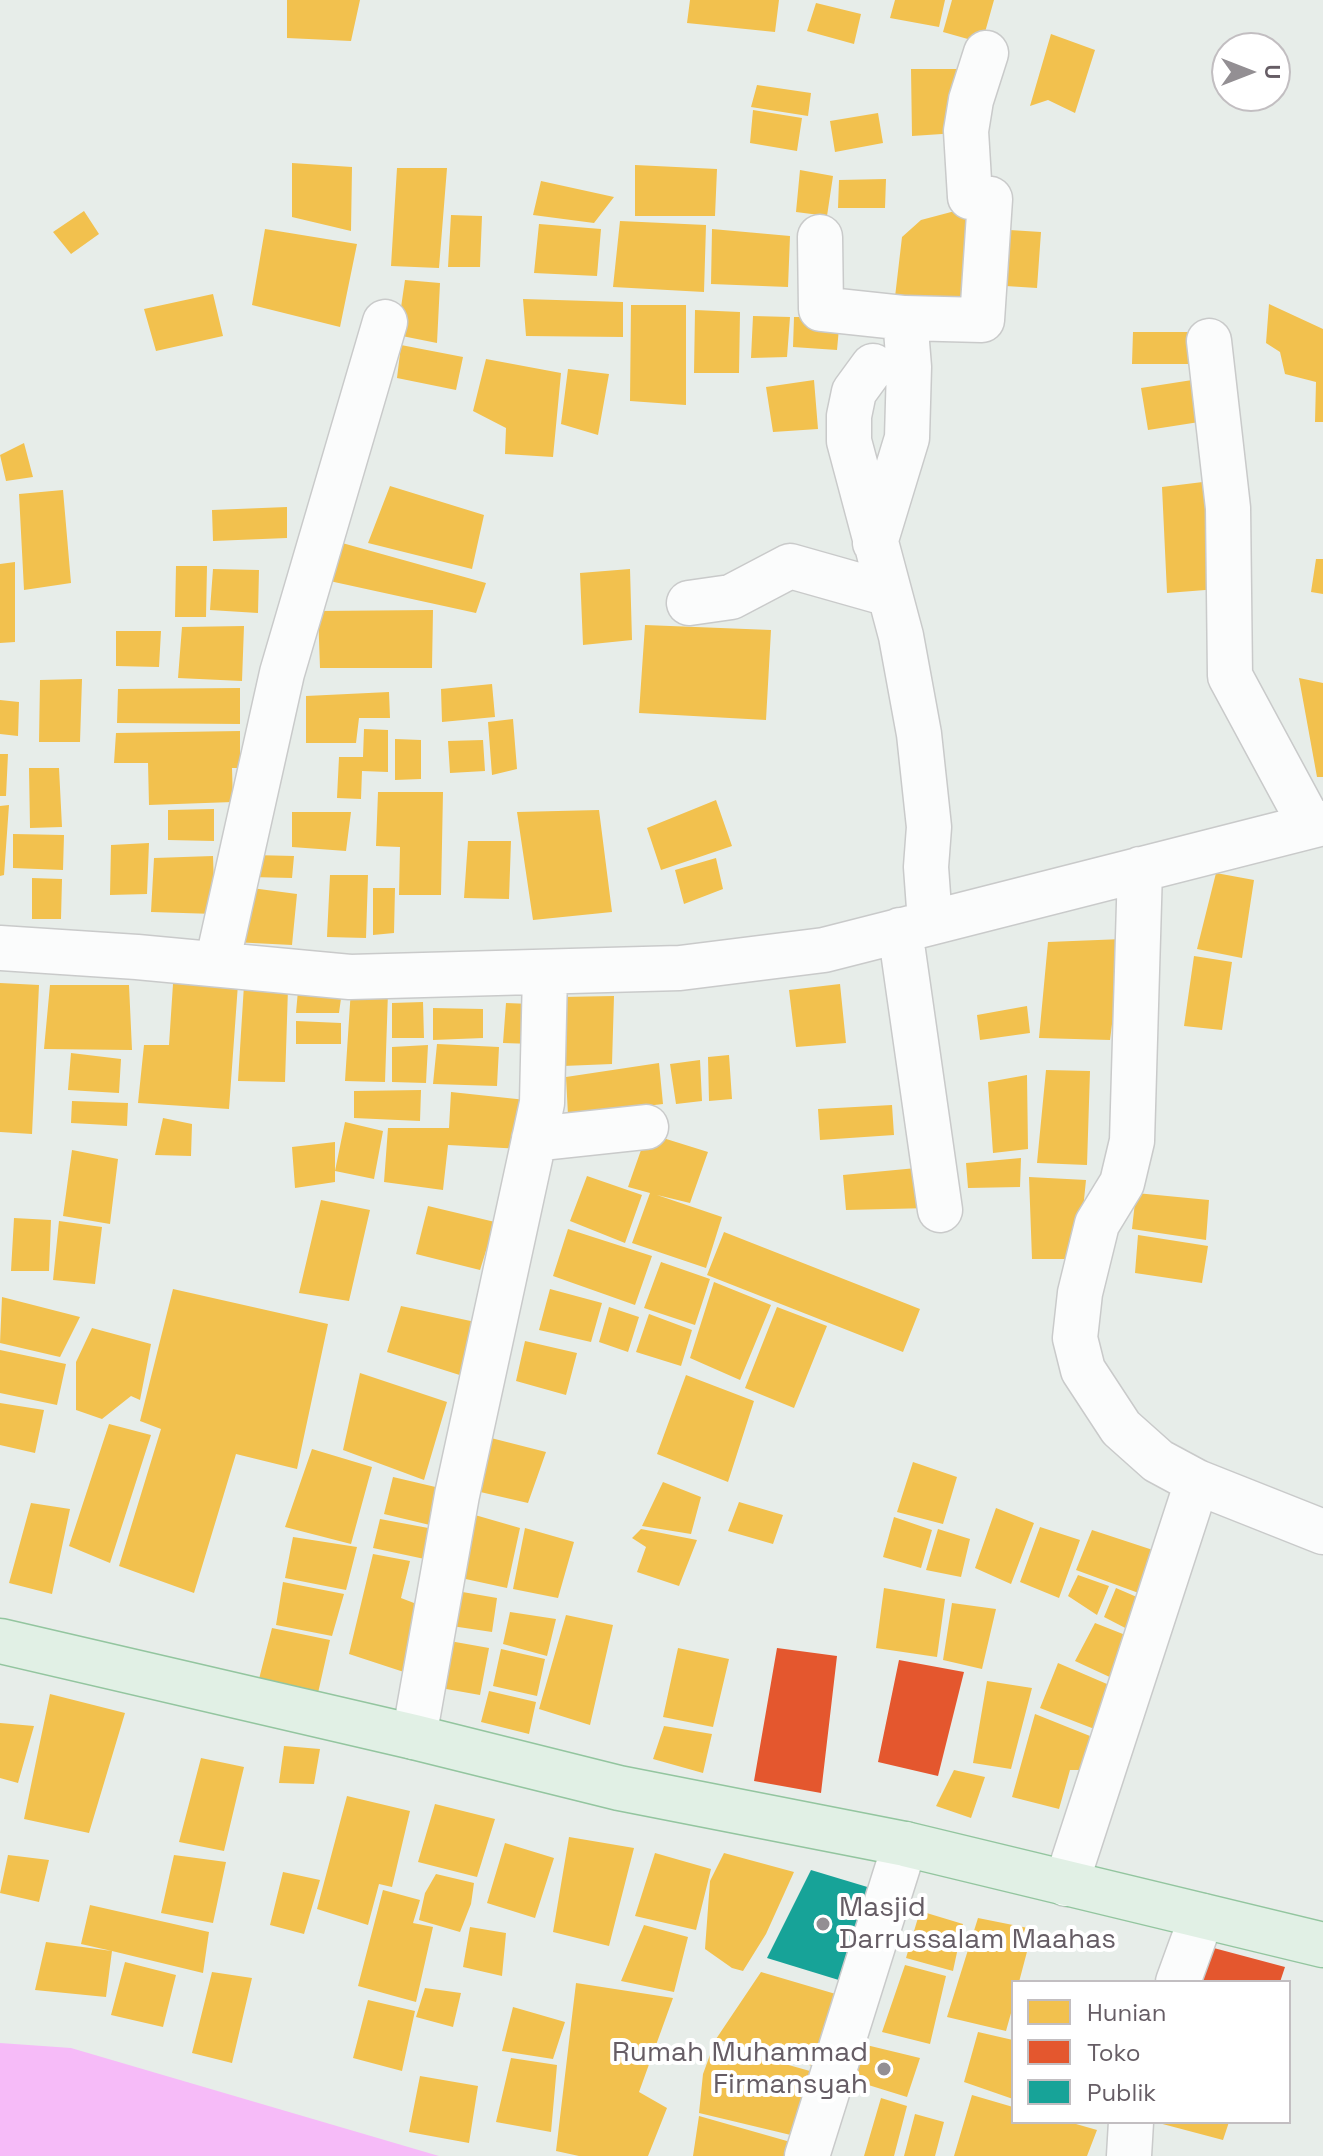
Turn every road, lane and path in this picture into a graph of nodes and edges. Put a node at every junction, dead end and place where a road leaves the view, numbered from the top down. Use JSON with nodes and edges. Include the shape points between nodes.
{"nodes":[{"id":1,"x":986,"y":53,"type":"dead end"},
{"id":2,"x":820,"y":237,"type":"dead end"},
{"id":3,"x":905,"y":318,"type":"junction"},
{"id":4,"x":1209,"y":341,"type":"dead end"},
{"id":5,"x":380,"y":342,"type":"dead end"},
{"id":6,"x":873,"y":366,"type":"dead end"},
{"id":7,"x":875,"y":543,"type":"junction"},
{"id":8,"x":889,"y":594,"type":"junction"},
{"id":9,"x":689,"y":603,"type":"dead end"},
{"id":10,"x":1317,"y":825,"type":"edge"},
{"id":11,"x":1140,"y":869,"type":"junction"},
{"id":12,"x":915,"y":926,"type":"junction"},
{"id":13,"x":0,"y":948,"type":"edge"},
{"id":14,"x":217,"y":964,"type":"junction"},
{"id":15,"x":545,"y":973,"type":"junction"},
{"id":16,"x":646,"y":1127,"type":"dead end"},
{"id":17,"x":534,"y":1139,"type":"junction"},
{"id":18,"x":940,"y":1210,"type":"dead end"},
{"id":19,"x":1197,"y":1482,"type":"junction"},
{"id":20,"x":1323,"y":1532,"type":"edge"},
{"id":21,"x":0,"y":1641,"type":"edge"},
{"id":22,"x":414,"y":1737,"type":"junction"},
{"id":23,"x":905,"y":1844,"type":"junction"},
{"id":24,"x":1066,"y":1884,"type":"junction"},
{"id":25,"x":1202,"y":1916,"type":"junction"},
{"id":26,"x":1323,"y":1945,"type":"edge"},
{"id":27,"x":1179,"y":1980,"type":"edge"},
{"id":28,"x":1131,"y":2124,"type":"edge"},
{"id":29,"x":807,"y":2156,"type":"edge"},
{"id":30,"x":1129,"y":2156,"type":"edge"}],
"edges":[{"from":1,"to":3,"type":"street","via":[[966,131],[970,197],[990,199],[982,320]]},
{"from":2,"to":3,"type":"street","via":[[821,309]]},
{"from":3,"to":7,"type":"street","via":[[907,438]]},
{"from":4,"to":10,"type":"street","via":[[1228,508],[1230,676]]},
{"from":5,"to":14,"type":"street","via":[[282,673]]},
{"from":6,"to":7,"type":"street","via":[[854,392],[849,441]]},
{"from":7,"to":8,"type":"street"},
{"from":8,"to":9,"type":"street","via":[[790,566],[731,597]]},
{"from":8,"to":12,"type":"street","via":[[919,734],[929,827]]},
{"from":10,"to":11,"type":"street"},
{"from":11,"to":12,"type":"street"},
{"from":11,"to":19,"type":"street","via":[[1132,1141],[1122,1183],[1097,1224],[1075,1338],[1083,1370],[1121,1428],[1158,1461]]},
{"from":12,"to":15,"type":"street","via":[[824,950],[753,961]]},
{"from":12,"to":18,"type":"street"},
{"from":13,"to":14,"type":"street"},
{"from":14,"to":15,"type":"street","via":[[350,977]]},
{"from":15,"to":17,"type":"street","via":[[542,1103]]},
{"from":16,"to":17,"type":"street"},
{"from":17,"to":22,"type":"street","via":[[457,1495]]},
{"from":19,"to":20,"type":"street"},
{"from":19,"to":24,"type":"street"},
{"from":21,"to":22,"type":"highway"},
{"from":22,"to":23,"type":"highway","via":[[619,1788]]},
{"from":23,"to":24,"type":"highway"},
{"from":23,"to":29,"type":"street"},
{"from":24,"to":25,"type":"highway"},
{"from":25,"to":26,"type":"highway"},
{"from":25,"to":27,"type":"street"},
{"from":28,"to":30,"type":"street"}]}
